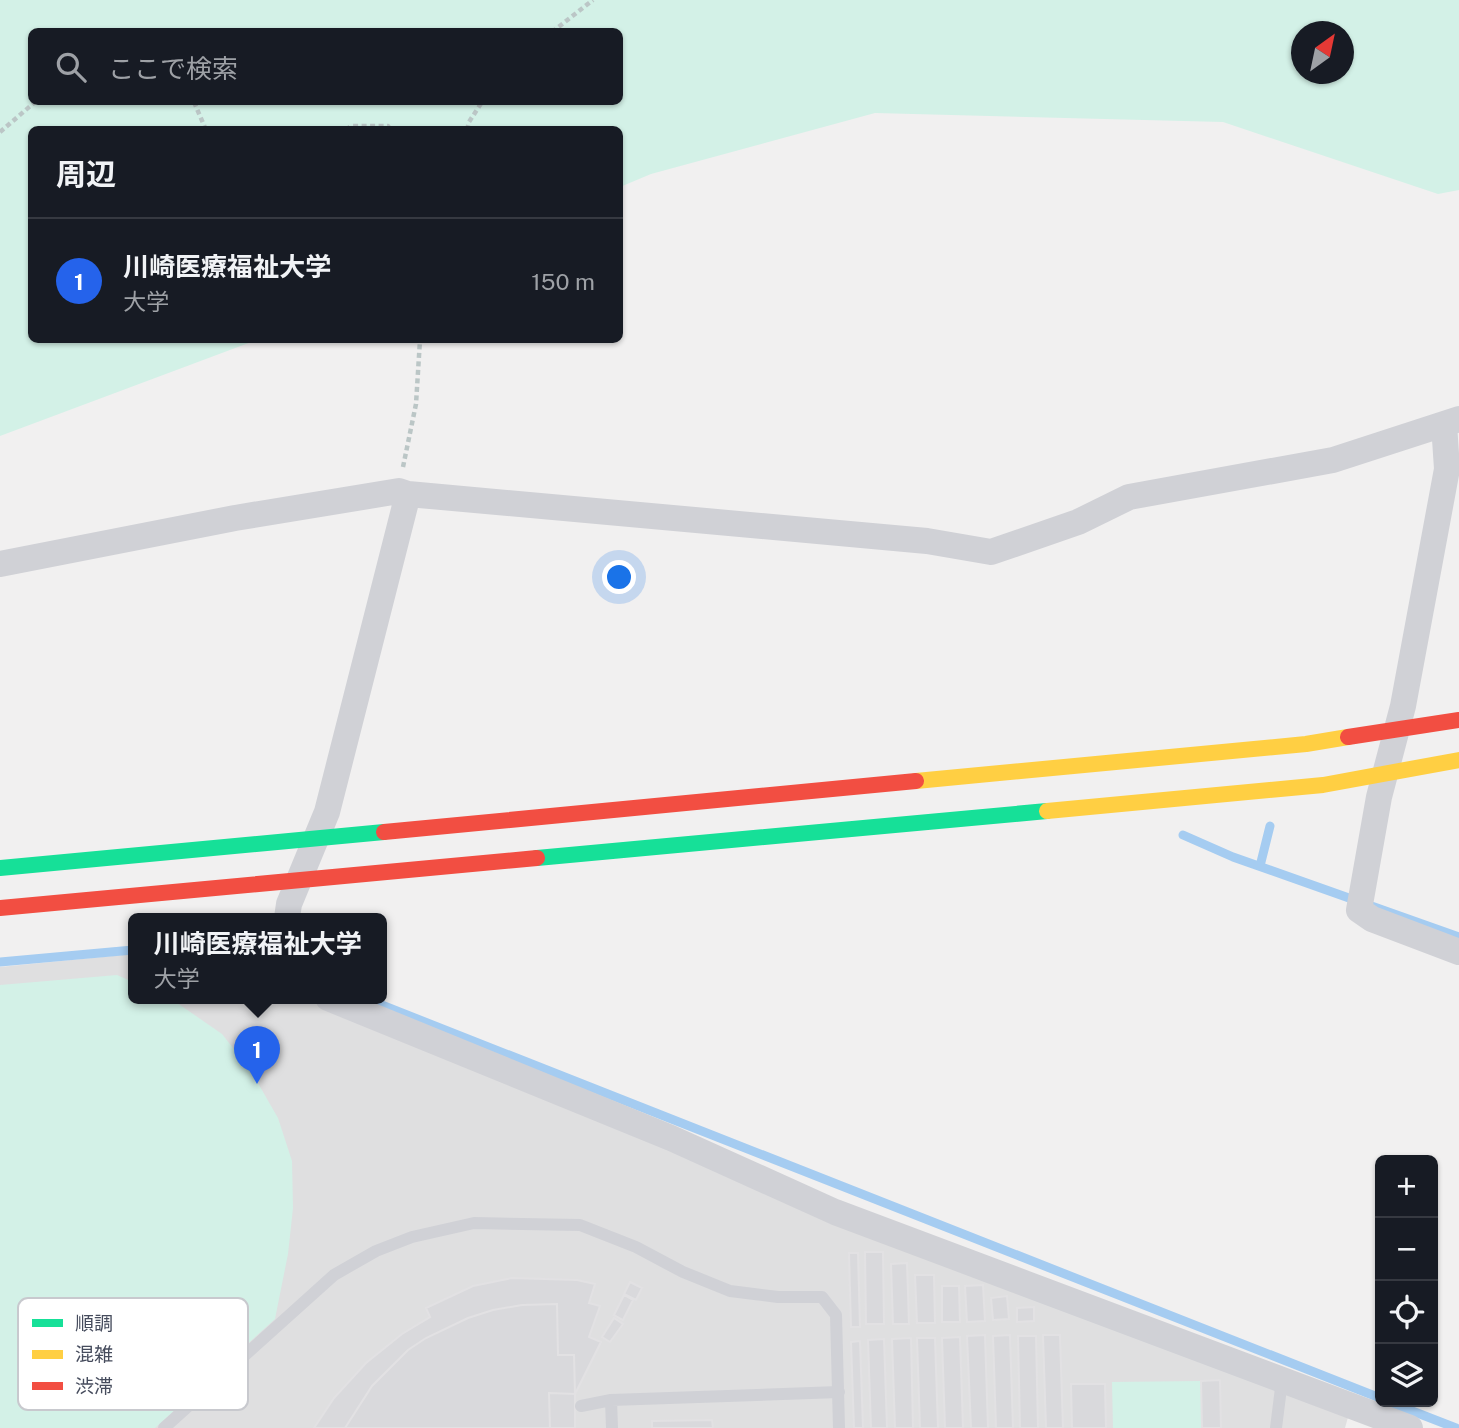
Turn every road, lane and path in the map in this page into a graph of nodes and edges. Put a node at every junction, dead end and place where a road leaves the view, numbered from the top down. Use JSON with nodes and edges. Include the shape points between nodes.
{"nodes":[{"id":1,"x":593,"y":0,"type":"edge"},
{"id":2,"x":557,"y":28,"type":"edge"},
{"id":3,"x":32,"y":105,"type":"edge"},
{"id":4,"x":195,"y":105,"type":"edge"},
{"id":5,"x":480,"y":105,"type":"edge"},
{"id":6,"x":204,"y":126,"type":"edge"},
{"id":7,"x":351,"y":126,"type":"edge"},
{"id":8,"x":388,"y":126,"type":"edge"},
{"id":9,"x":468,"y":126,"type":"edge"},
{"id":10,"x":0,"y":132,"type":"edge"},
{"id":11,"x":420,"y":343,"type":"edge"},
{"id":12,"x":1451,"y":421,"type":"edge"},
{"id":13,"x":404,"y":493,"type":"junction"},
{"id":14,"x":0,"y":564,"type":"edge"},
{"id":15,"x":1459,"y":720,"type":"edge"},
{"id":16,"x":1398,"y":730,"type":"junction"},
{"id":17,"x":1459,"y":761,"type":"edge"},
{"id":18,"x":1385,"y":774,"type":"junction"},
{"id":19,"x":316,"y":838,"type":"junction"},
{"id":20,"x":0,"y":868,"type":"edge"},
{"id":21,"x":299,"y":879,"type":"junction"},
{"id":22,"x":0,"y":908,"type":"edge"},
{"id":23,"x":288,"y":913,"type":"edge"},
{"id":24,"x":1459,"y":952,"type":"edge"},
{"id":25,"x":343,"y":1004,"type":"edge"},
{"id":26,"x":248,"y":1352,"type":"edge"},
{"id":27,"x":1282,"y":1380,"type":"junction"},
{"id":28,"x":838,"y":1392,"type":"junction"},
{"id":29,"x":611,"y":1400,"type":"junction"},
{"id":30,"x":580,"y":1406,"type":"dead end"},
{"id":31,"x":184,"y":1410,"type":"edge"},
{"id":32,"x":164,"y":1428,"type":"edge"},
{"id":33,"x":612,"y":1428,"type":"edge"},
{"id":34,"x":839,"y":1428,"type":"edge"},
{"id":35,"x":1276,"y":1428,"type":"edge"},
{"id":36,"x":1410,"y":1428,"type":"edge"}],
"edges":[{"from":1,"to":2,"type":"path"},
{"from":3,"to":10,"type":"path"},
{"from":4,"to":6,"type":"path"},
{"from":5,"to":9,"type":"path"},
{"from":7,"to":8,"type":"path"},
{"from":11,"to":13,"type":"path"},
{"from":12,"to":13,"type":"street","via":[[1333,460],[1129,497],[1078,522],[991,552],[927,541]]},
{"from":12,"to":16,"type":"street","via":[[1447,469]]},
{"from":13,"to":14,"type":"street","via":[[235,518]]},
{"from":13,"to":19,"type":"street","via":[[330,799]]},
{"from":15,"to":16,"type":"street"},
{"from":16,"to":18,"type":"street"},
{"from":16,"to":19,"type":"street","via":[[1292,745]]},
{"from":17,"to":18,"type":"street"},
{"from":18,"to":21,"type":"street","via":[[1323,785]]},
{"from":18,"to":24,"type":"street","via":[[1360,900],[1372,919]]},
{"from":19,"to":20,"type":"street"},
{"from":19,"to":21,"type":"street"},
{"from":21,"to":22,"type":"street"},
{"from":21,"to":23,"type":"street"},
{"from":25,"to":27,"type":"street","via":[[671,1138],[835,1212]]},
{"from":26,"to":28,"type":"lane","via":[[334,1275],[412,1237],[474,1223],[580,1225],[730,1291],[822,1297],[836,1315]]},
{"from":27,"to":35,"type":"lane"},
{"from":27,"to":36,"type":"street"},
{"from":28,"to":29,"type":"lane"},
{"from":28,"to":34,"type":"lane"},
{"from":29,"to":30,"type":"lane"},
{"from":29,"to":33,"type":"lane"},
{"from":31,"to":32,"type":"lane"}]}
